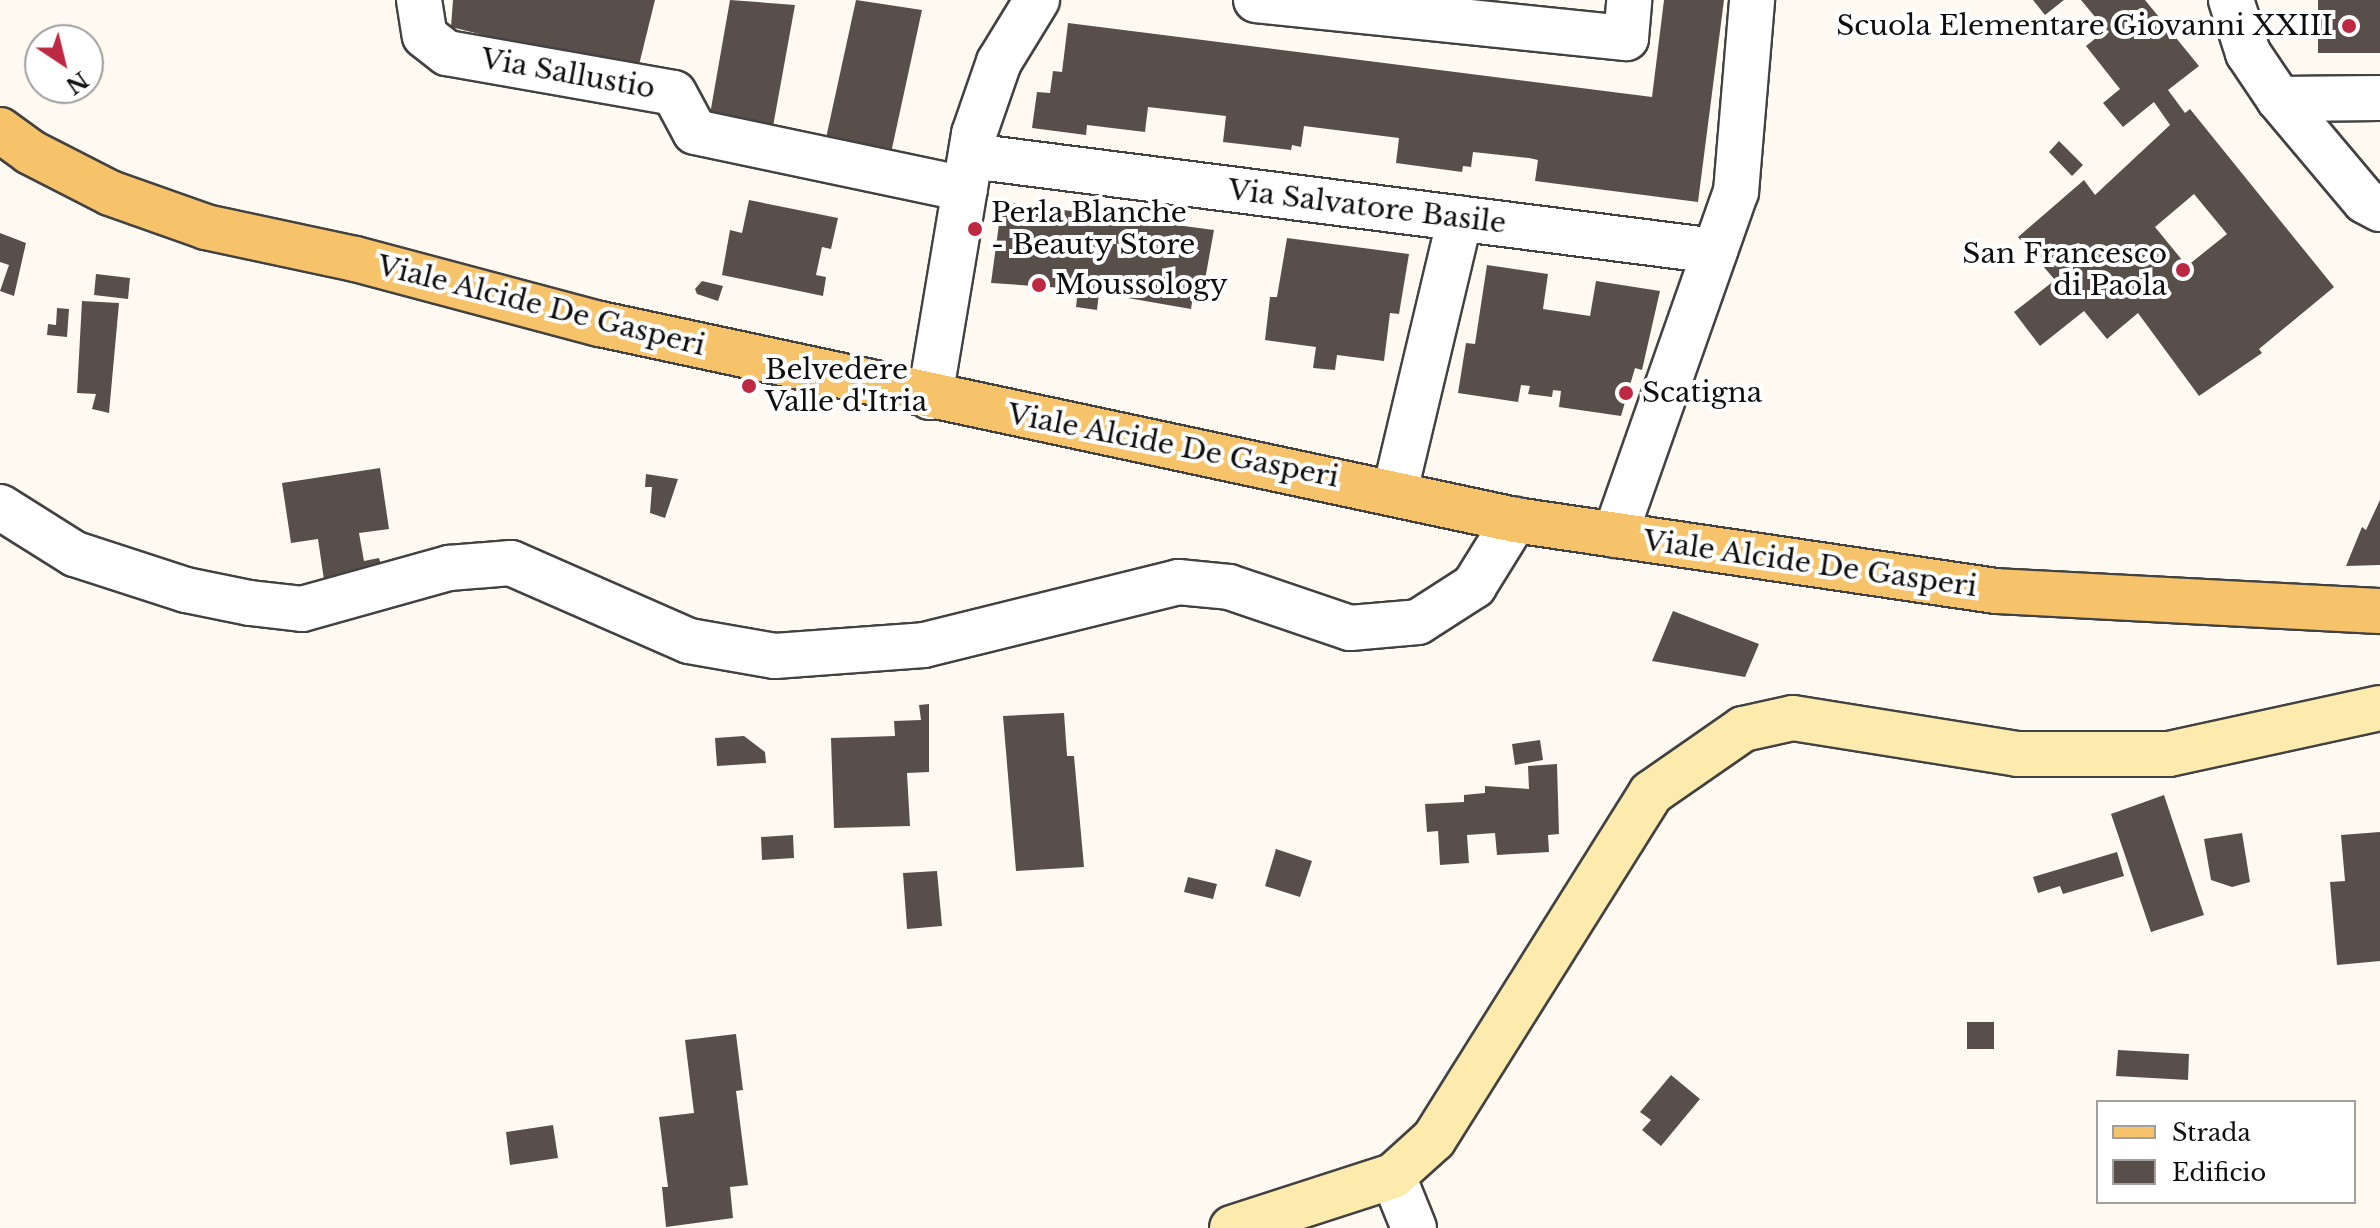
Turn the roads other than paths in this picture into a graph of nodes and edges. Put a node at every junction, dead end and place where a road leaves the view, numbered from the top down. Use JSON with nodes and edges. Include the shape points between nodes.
{"nodes":[{"id":1,"x":419,"y":0,"type":"edge"},
{"id":2,"x":1037,"y":0,"type":"edge"},
{"id":3,"x":1256,"y":0,"type":"edge"},
{"id":4,"x":1629,"y":0,"type":"edge"},
{"id":5,"x":1752,"y":0,"type":"edge"},
{"id":6,"x":2231,"y":0,"type":"edge"},
{"id":7,"x":2380,"y":98,"type":"edge"},
{"id":8,"x":2279,"y":99,"type":"junction"},
{"id":9,"x":0,"y":130,"type":"edge"},
{"id":10,"x":968,"y":173,"type":"junction"},
{"id":11,"x":2380,"y":209,"type":"edge"},
{"id":12,"x":1460,"y":219,"type":"junction"},
{"id":13,"x":1715,"y":251,"type":"junction"},
{"id":14,"x":930,"y":397,"type":"junction"},
{"id":15,"x":1395,"y":491,"type":"junction"},
{"id":16,"x":0,"y":507,"type":"edge"},
{"id":17,"x":1515,"y":520,"type":"junction"},
{"id":18,"x":1615,"y":535,"type":"junction"},
{"id":19,"x":2380,"y":611,"type":"edge"},
{"id":20,"x":2380,"y":708,"type":"edge"},
{"id":21,"x":1393,"y":1176,"type":"junction"},
{"id":22,"x":1232,"y":1228,"type":"edge"},
{"id":23,"x":1414,"y":1228,"type":"edge"}],
"edges":[{"from":1,"to":10,"type":"street","name":"Via Sallustio","via":[[425,36],[447,53],[674,93],[695,132]]},
{"from":2,"to":10,"type":"street","via":[[999,62]]},
{"from":3,"to":4,"type":"street","via":[[1626,38]]},
{"from":5,"to":13,"type":"street","via":[[1736,192]]},
{"from":6,"to":8,"type":"street","via":[[2248,53]]},
{"from":7,"to":8,"type":"street"},
{"from":8,"to":11,"type":"street","via":[[2365,201]]},
{"from":9,"to":14,"type":"main road","name":"Viale Alcide De Gasperi","via":[[30,152],[110,193],[206,227],[355,259],[600,324]]},
{"from":10,"to":12,"type":"street","name":"Via Salvatore Basile"},
{"from":10,"to":14,"type":"street"},
{"from":12,"to":13,"type":"street","name":"Via Salvatore Basile"},
{"from":12,"to":15,"type":"street"},
{"from":13,"to":18,"type":"street"},
{"from":14,"to":15,"type":"main road","name":"Viale Alcide De Gasperi"},
{"from":15,"to":17,"type":"main road","name":"Viale Alcide De Gasperi"},
{"from":16,"to":17,"type":"street","via":[[75,554],[186,590],[250,603],[302,609],[449,568],[511,563],[689,641],[775,656],[924,645],[1178,582],[1229,587],[1350,628],[1418,622],[1474,586]]},
{"from":17,"to":18,"type":"main road","name":"Viale Alcide De Gasperi"},
{"from":18,"to":19,"type":"main road","name":"Viale Alcide De Gasperi","via":[[1996,591]]},
{"from":20,"to":21,"type":"main road","via":[[2169,754],[2017,754],[1793,718],[1743,729],[1651,793],[1434,1139]]},
{"from":21,"to":22,"type":"main road"},
{"from":21,"to":23,"type":"street"}]}
